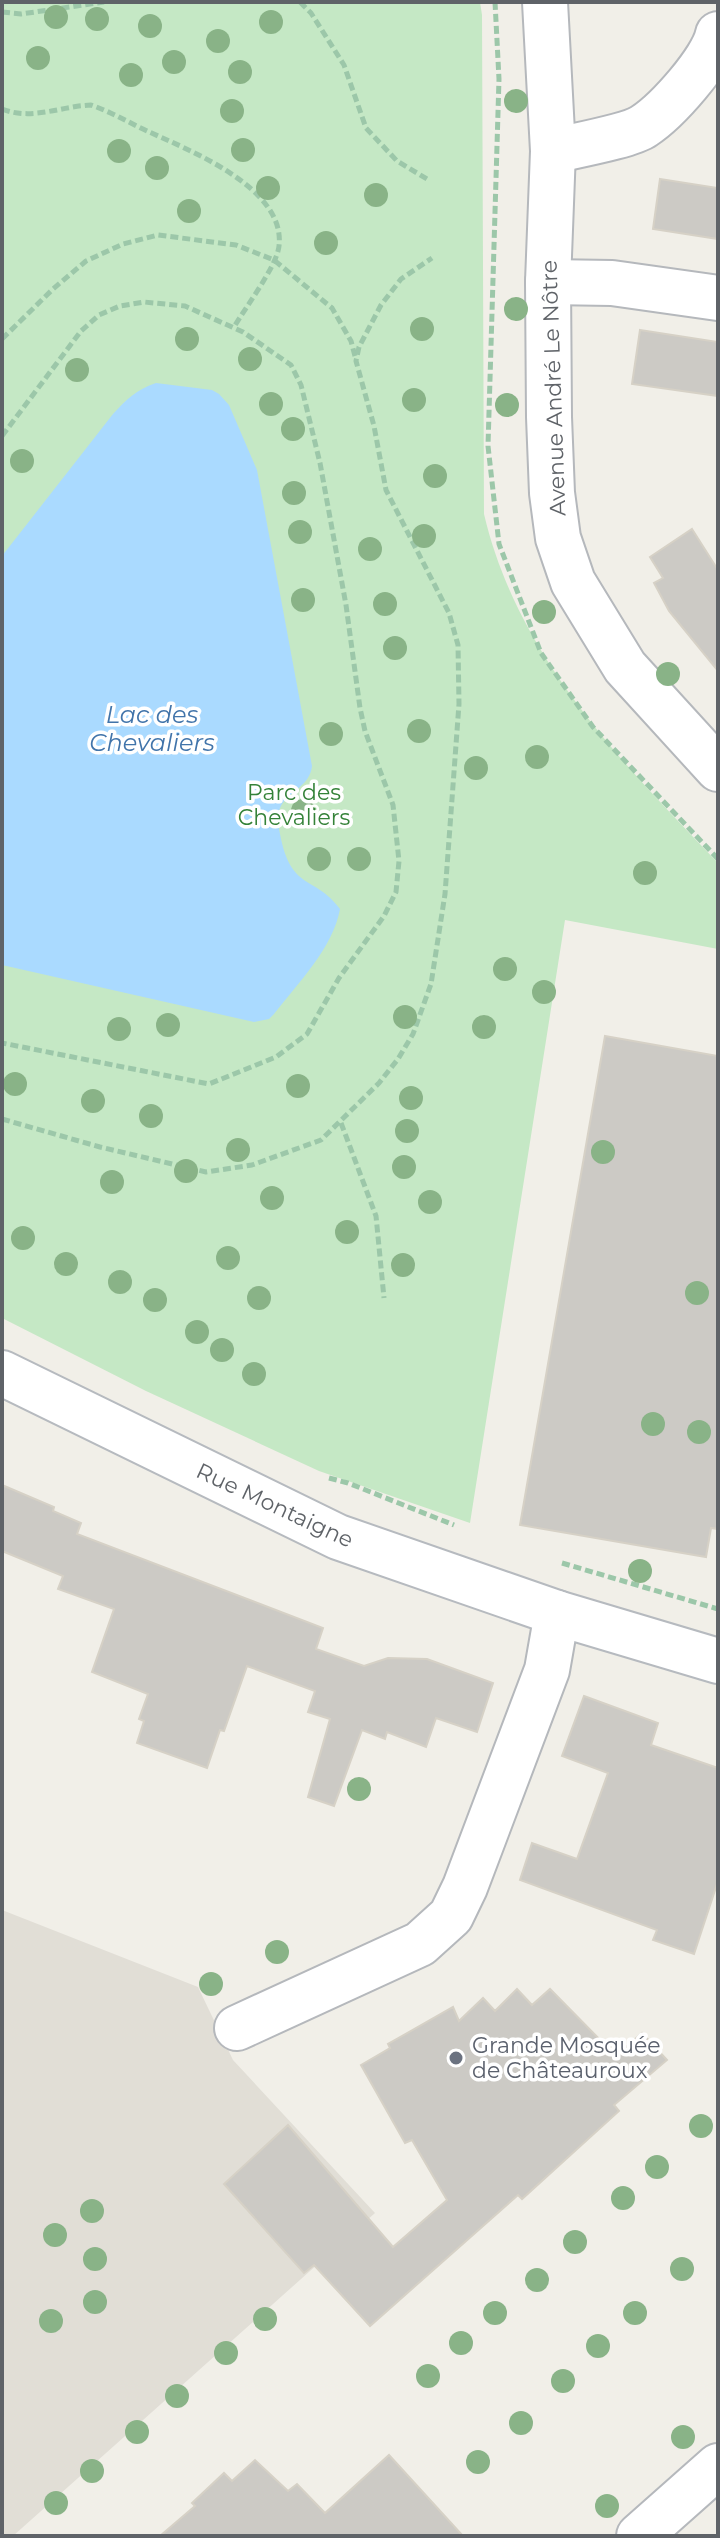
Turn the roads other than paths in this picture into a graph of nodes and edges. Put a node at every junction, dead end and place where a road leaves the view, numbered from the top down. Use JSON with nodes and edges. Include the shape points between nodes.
{"nodes":[{"id":1,"x":545,"y":2,"type":"edge"},
{"id":2,"x":718,"y":34,"type":"edge"},
{"id":3,"x":553,"y":151,"type":"junction"},
{"id":4,"x":548,"y":282,"type":"junction"},
{"id":5,"x":718,"y":298,"type":"edge"},
{"id":6,"x":718,"y":769,"type":"edge"},
{"id":7,"x":2,"y":1373,"type":"edge"},
{"id":8,"x":557,"y":1613,"type":"junction"},
{"id":9,"x":718,"y":1661,"type":"edge"},
{"id":10,"x":237,"y":2028,"type":"dead end"},
{"id":11,"x":718,"y":2466,"type":"edge"},
{"id":12,"x":639,"y":2536,"type":"edge"}],
"edges":[{"from":1,"to":3,"type":"street","name":"Avenue André Le Nôtre"},
{"from":2,"to":3,"type":"street","via":[[686,87],[643,128]]},
{"from":3,"to":4,"type":"street","name":"Avenue André Le Nôtre"},
{"from":4,"to":5,"type":"street","via":[[612,283]]},
{"from":4,"to":6,"type":"street","name":"Avenue André Le Nôtre","via":[[552,493],[558,538],[573,582],[625,667]]},
{"from":7,"to":8,"type":"street","name":"Rue Montaigne","via":[[338,1537]]},
{"from":8,"to":9,"type":"street","name":"Rue Montaigne"},
{"from":8,"to":10,"type":"street","via":[[547,1670],[451,1916],[420,1944]]},
{"from":11,"to":12,"type":"street"}]}
